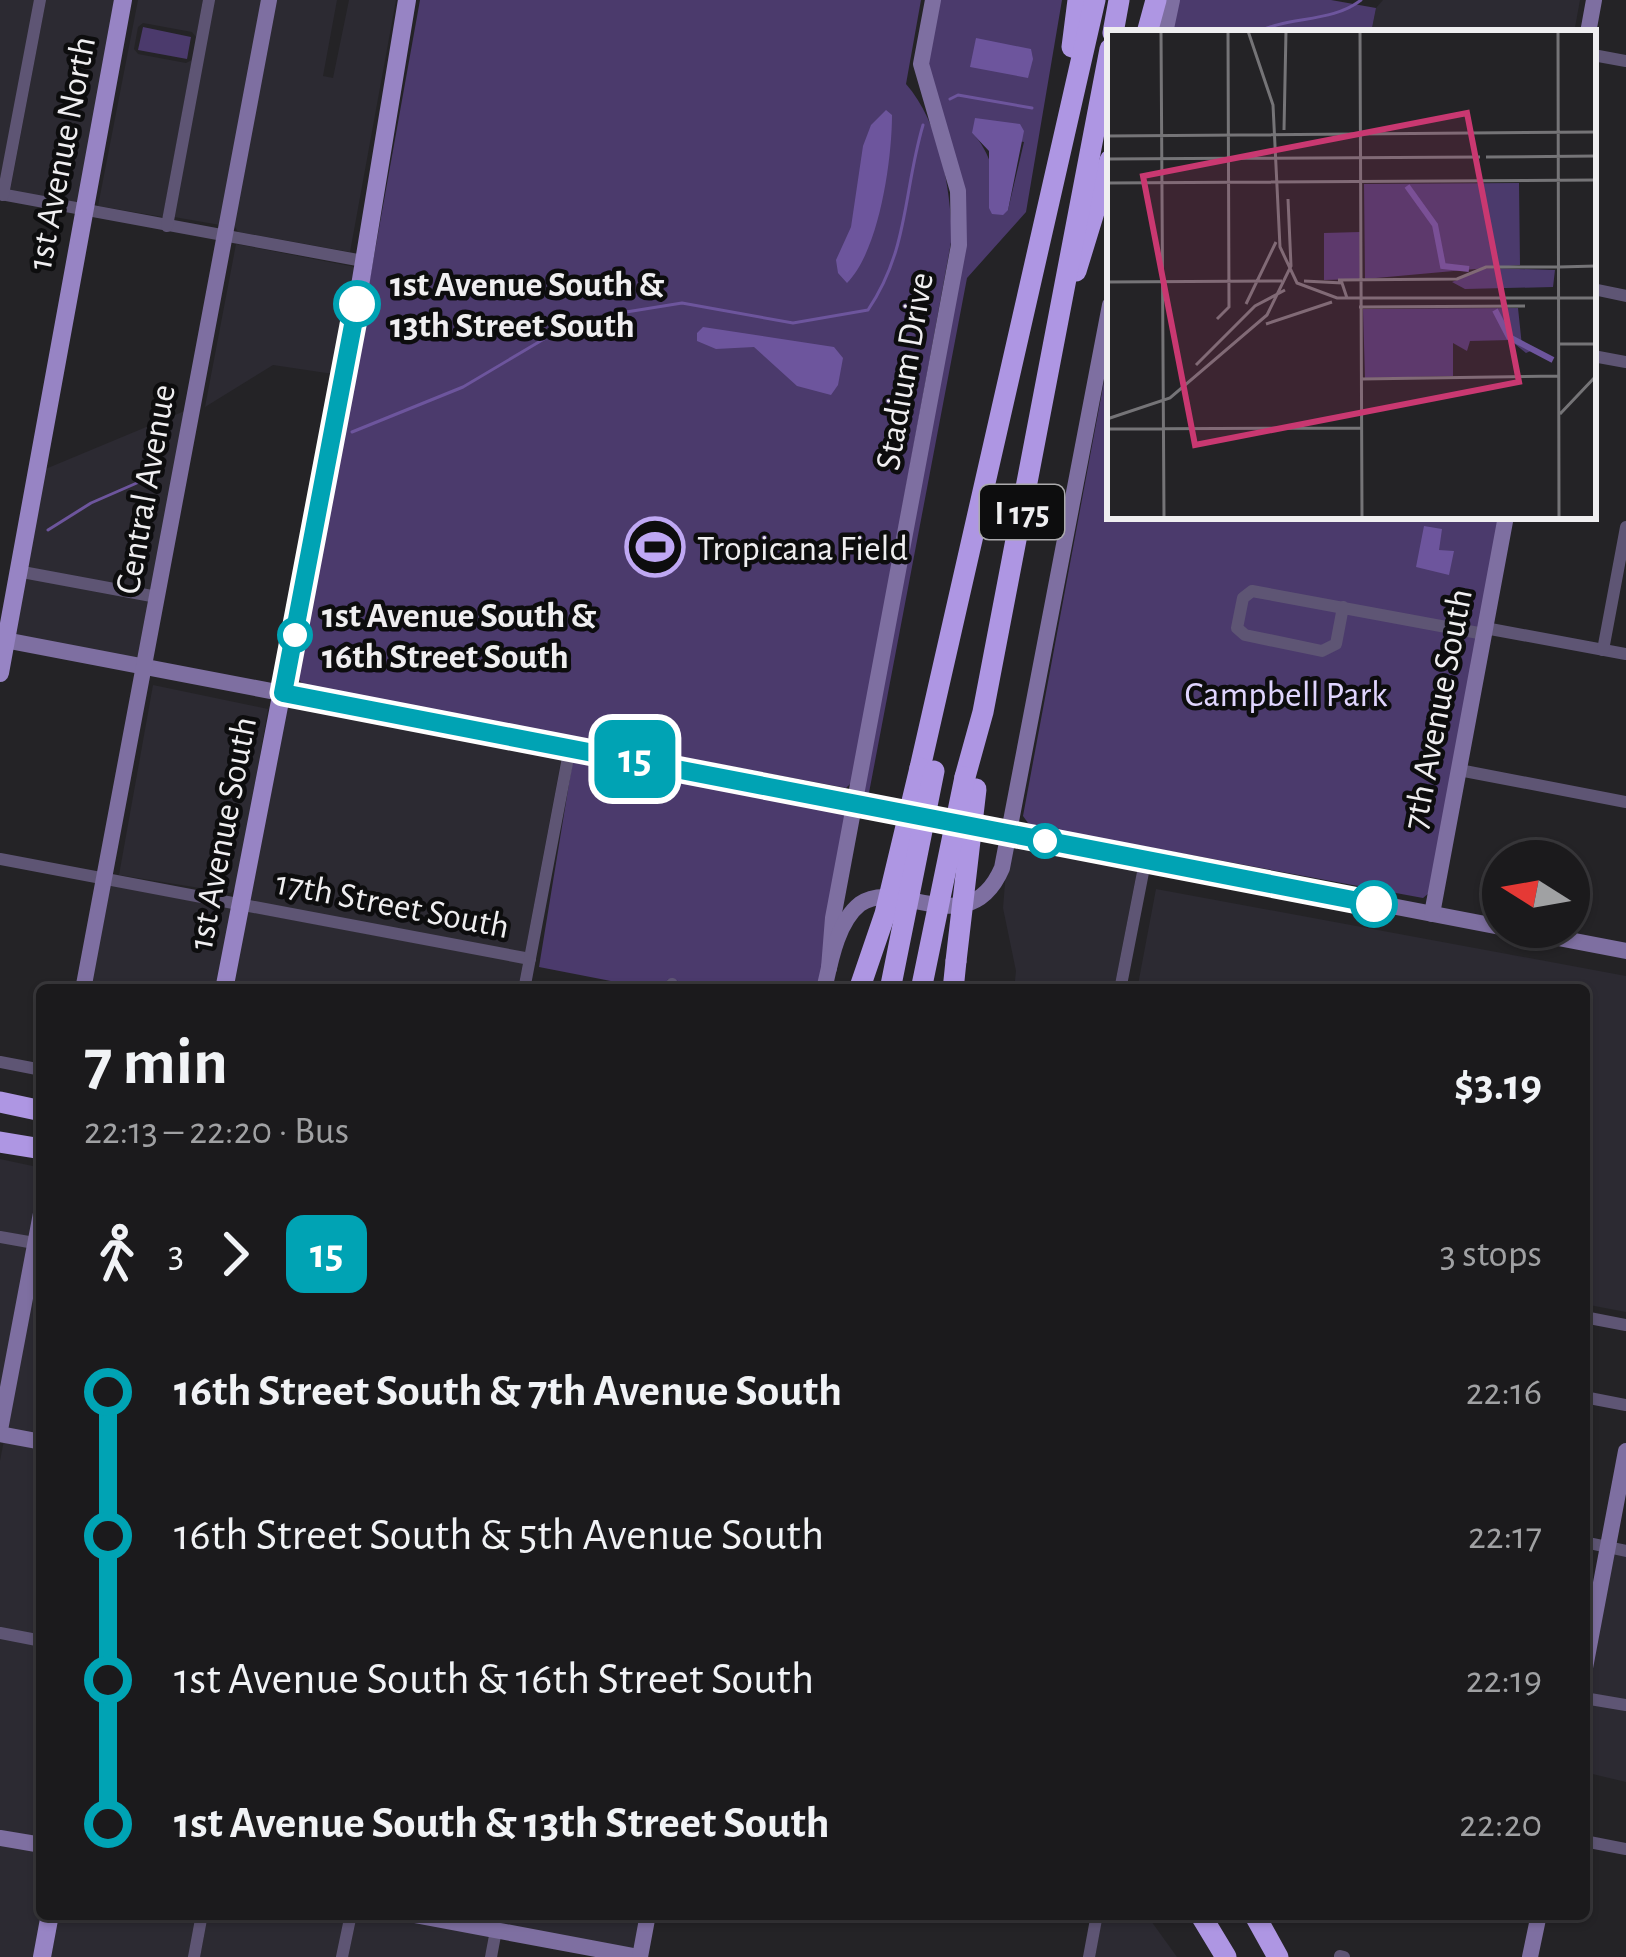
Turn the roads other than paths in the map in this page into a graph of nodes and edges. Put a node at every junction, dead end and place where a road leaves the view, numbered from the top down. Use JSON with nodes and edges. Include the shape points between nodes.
{"nodes":[{"id":1,"x":40,"y":0,"type":"edge"},
{"id":2,"x":123,"y":0,"type":"edge"},
{"id":3,"x":209,"y":0,"type":"edge"},
{"id":4,"x":268,"y":0,"type":"edge"},
{"id":5,"x":406,"y":0,"type":"edge"},
{"id":6,"x":933,"y":0,"type":"edge"},
{"id":7,"x":1078,"y":0,"type":"edge"},
{"id":8,"x":1095,"y":0,"type":"edge"},
{"id":9,"x":1119,"y":0,"type":"edge"},
{"id":10,"x":1156,"y":0,"type":"edge"},
{"id":11,"x":1172,"y":0,"type":"edge"},
{"id":12,"x":1594,"y":0,"type":"edge"},
{"id":13,"x":1114,"y":30,"type":"edge"},
{"id":14,"x":1148,"y":30,"type":"edge"},
{"id":15,"x":1167,"y":30,"type":"edge"},
{"id":16,"x":1589,"y":30,"type":"edge"},
{"id":17,"x":1596,"y":56,"type":"edge"},
{"id":18,"x":1626,"y":61,"type":"edge"},
{"id":19,"x":1107,"y":64,"type":"edge"},
{"id":20,"x":1061,"y":139,"type":"junction"},
{"id":21,"x":1107,"y":171,"type":"edge"},
{"id":22,"x":2,"y":195,"type":"edge"},
{"id":23,"x":83,"y":210,"type":"junction"},
{"id":24,"x":167,"y":226,"type":"junction"},
{"id":25,"x":224,"y":237,"type":"junction"},
{"id":26,"x":363,"y":261,"type":"junction"},
{"id":27,"x":1596,"y":290,"type":"edge"},
{"id":28,"x":1626,"y":296,"type":"edge"},
{"id":29,"x":1061,"y":311,"type":"junction"},
{"id":30,"x":1107,"y":320,"type":"edge"},
{"id":31,"x":1596,"y":357,"type":"edge"},
{"id":32,"x":1626,"y":362,"type":"edge"},
{"id":33,"x":1505,"y":519,"type":"edge"},
{"id":34,"x":1626,"y":527,"type":"edge"},
{"id":35,"x":17,"y":571,"type":"junction"},
{"id":36,"x":157,"y":597,"type":"junction"},
{"id":37,"x":1343,"y":608,"type":"junction"},
{"id":38,"x":1484,"y":631,"type":"junction"},
{"id":39,"x":3,"y":640,"type":"edge"},
{"id":40,"x":1603,"y":650,"type":"junction"},
{"id":41,"x":1626,"y":654,"type":"edge"},
{"id":42,"x":144,"y":666,"type":"junction"},
{"id":43,"x":0,"y":673,"type":"edge"},
{"id":44,"x":283,"y":693,"type":"junction"},
{"id":45,"x":570,"y":747,"type":"junction"},
{"id":46,"x":927,"y":770,"type":"junction"},
{"id":47,"x":1459,"y":770,"type":"junction"},
{"id":48,"x":971,"y":778,"type":"junction"},
{"id":49,"x":855,"y":800,"type":"junction"},
{"id":50,"x":1626,"y":802,"type":"edge"},
{"id":51,"x":1011,"y":834,"type":"junction"},
{"id":52,"x":0,"y":859,"type":"edge"},
{"id":53,"x":1144,"y":862,"type":"junction"},
{"id":54,"x":104,"y":879,"type":"junction"},
{"id":55,"x":241,"y":905,"type":"junction"},
{"id":56,"x":1432,"y":914,"type":"junction"},
{"id":57,"x":1626,"y":951,"type":"edge"},
{"id":58,"x":530,"y":959,"type":"junction"},
{"id":59,"x":829,"y":968,"type":"junction"},
{"id":60,"x":84,"y":984,"type":"edge"},
{"id":61,"x":225,"y":984,"type":"edge"},
{"id":62,"x":525,"y":984,"type":"edge"},
{"id":63,"x":825,"y":984,"type":"edge"},
{"id":64,"x":862,"y":984,"type":"edge"},
{"id":65,"x":891,"y":984,"type":"edge"},
{"id":66,"x":922,"y":984,"type":"edge"},
{"id":67,"x":954,"y":984,"type":"edge"},
{"id":68,"x":1121,"y":984,"type":"edge"},
{"id":69,"x":0,"y":1062,"type":"edge"},
{"id":70,"x":36,"y":1069,"type":"edge"},
{"id":71,"x":6,"y":1103,"type":"edge"},
{"id":72,"x":36,"y":1108,"type":"edge"},
{"id":73,"x":0,"y":1142,"type":"edge"},
{"id":74,"x":36,"y":1148,"type":"edge"},
{"id":75,"x":0,"y":1237,"type":"edge"},
{"id":76,"x":36,"y":1243,"type":"edge"},
{"id":77,"x":36,"y":1258,"type":"edge"},
{"id":78,"x":1590,"y":1318,"type":"edge"},
{"id":79,"x":1626,"y":1324,"type":"edge"},
{"id":80,"x":1590,"y":1398,"type":"edge"},
{"id":81,"x":1626,"y":1405,"type":"edge"},
{"id":82,"x":0,"y":1432,"type":"edge"},
{"id":83,"x":36,"y":1441,"type":"edge"},
{"id":84,"x":1626,"y":1451,"type":"edge"},
{"id":85,"x":1617,"y":1549,"type":"edge"},
{"id":86,"x":0,"y":1633,"type":"edge"},
{"id":87,"x":36,"y":1640,"type":"edge"},
{"id":88,"x":1590,"y":1650,"type":"edge"},
{"id":89,"x":1590,"y":1699,"type":"edge"},
{"id":90,"x":1626,"y":1705,"type":"edge"},
{"id":91,"x":0,"y":1838,"type":"edge"},
{"id":92,"x":1590,"y":1842,"type":"edge"},
{"id":93,"x":36,"y":1844,"type":"edge"},
{"id":94,"x":1626,"y":1849,"type":"edge"},
{"id":95,"x":49,"y":1920,"type":"edge"},
{"id":96,"x":201,"y":1920,"type":"edge"},
{"id":97,"x":350,"y":1920,"type":"edge"},
{"id":98,"x":442,"y":1920,"type":"edge"},
{"id":99,"x":647,"y":1920,"type":"edge"},
{"id":100,"x":1095,"y":1920,"type":"edge"},
{"id":101,"x":1204,"y":1920,"type":"edge"},
{"id":102,"x":1257,"y":1920,"type":"edge"},
{"id":103,"x":1538,"y":1920,"type":"edge"},
{"id":104,"x":496,"y":1930,"type":"junction"},
{"id":105,"x":42,"y":1957,"type":"edge"},
{"id":106,"x":194,"y":1957,"type":"edge"},
{"id":107,"x":343,"y":1957,"type":"edge"},
{"id":108,"x":491,"y":1957,"type":"edge"},
{"id":109,"x":640,"y":1957,"type":"edge"},
{"id":110,"x":1089,"y":1957,"type":"edge"},
{"id":111,"x":1226,"y":1957,"type":"edge"},
{"id":112,"x":1278,"y":1957,"type":"edge"},
{"id":113,"x":1530,"y":1957,"type":"edge"}],
"edges":[{"from":1,"to":22,"type":"street"},
{"from":2,"to":23,"type":"main road","name":"1st Avenue North"},
{"from":3,"to":24,"type":"street"},
{"from":4,"to":25,"type":"street","name":"Central Avenue"},
{"from":5,"to":26,"type":"main road","name":"1st Avenue South"},
{"from":6,"to":49,"type":"street","name":"Stadium Drive","via":[[921,64],[951,163],[959,245]]},
{"from":7,"to":20,"type":"highway"},
{"from":8,"to":20,"type":"highway","number":"I 175"},
{"from":9,"to":13,"type":"highway"},
{"from":10,"to":14,"type":"highway"},
{"from":11,"to":15,"type":"street"},
{"from":12,"to":16,"type":"street"},
{"from":17,"to":18,"type":"street"},
{"from":19,"to":29,"type":"highway","number":"I 175"},
{"from":20,"to":46,"type":"highway","number":"I 175"},
{"from":21,"to":29,"type":"highway"},
{"from":22,"to":23,"type":"street"},
{"from":23,"to":24,"type":"street"},
{"from":23,"to":35,"type":"main road","name":"1st Avenue North"},
{"from":24,"to":25,"type":"street"},
{"from":25,"to":26,"type":"street"},
{"from":25,"to":36,"type":"street","name":"Central Avenue"},
{"from":26,"to":44,"type":"main road","name":"1st Avenue South"},
{"from":27,"to":28,"type":"street"},
{"from":29,"to":48,"type":"highway","number":"I 175"},
{"from":30,"to":51,"type":"street"},
{"from":31,"to":32,"type":"street"},
{"from":33,"to":38,"type":"street","name":"7th Avenue South"},
{"from":34,"to":40,"type":"street"},
{"from":35,"to":36,"type":"street"},
{"from":35,"to":39,"type":"main road","name":"1st Avenue North"},
{"from":36,"to":42,"type":"street","name":"Central Avenue"},
{"from":37,"to":37,"type":"street","via":[[1336,644],[1322,651],[1237,628],[1252,591]]},
{"from":37,"to":38,"type":"street"},
{"from":38,"to":40,"type":"street"},
{"from":38,"to":47,"type":"street","name":"7th Avenue South"},
{"from":39,"to":42,"type":"street"},
{"from":39,"to":43,"type":"main road","name":"1st Avenue North"},
{"from":40,"to":41,"type":"street"},
{"from":42,"to":44,"type":"street"},
{"from":42,"to":54,"type":"street","name":"Central Avenue"},
{"from":44,"to":45,"type":"street"},
{"from":44,"to":55,"type":"main road","name":"1st Avenue South"},
{"from":45,"to":49,"type":"street"},
{"from":45,"to":58,"type":"street"},
{"from":46,"to":64,"type":"highway","bridge":true},
{"from":46,"to":65,"type":"highway","bridge":true},
{"from":47,"to":50,"type":"street"},
{"from":47,"to":56,"type":"street","name":"7th Avenue South"},
{"from":48,"to":66,"type":"highway","bridge":true},
{"from":48,"to":67,"type":"highway","bridge":true},
{"from":49,"to":51,"type":"street"},
{"from":49,"to":59,"type":"street","name":"Stadium Drive"},
{"from":51,"to":53,"type":"street"},
{"from":51,"to":59,"type":"street","via":[[998,878],[975,899],[948,906],[884,897],[862,903],[844,924]]},
{"from":52,"to":54,"type":"street","name":"17th Street South"},
{"from":53,"to":56,"type":"street"},
{"from":53,"to":68,"type":"street"},
{"from":54,"to":55,"type":"street","name":"17th Street South"},
{"from":54,"to":60,"type":"street","name":"Central Avenue"},
{"from":55,"to":58,"type":"street","name":"17th Street South"},
{"from":55,"to":61,"type":"main road","name":"1st Avenue South"},
{"from":56,"to":57,"type":"street"},
{"from":58,"to":62,"type":"street"},
{"from":59,"to":63,"type":"street"},
{"from":69,"to":70,"type":"street"},
{"from":71,"to":72,"type":"highway"},
{"from":73,"to":74,"type":"highway"},
{"from":75,"to":76,"type":"street"},
{"from":77,"to":82,"type":"street"},
{"from":78,"to":79,"type":"street"},
{"from":80,"to":81,"type":"street"},
{"from":82,"to":83,"type":"street"},
{"from":84,"to":85,"type":"street"},
{"from":85,"to":88,"type":"street"},
{"from":86,"to":87,"type":"street"},
{"from":89,"to":90,"type":"street"},
{"from":91,"to":93,"type":"street"},
{"from":92,"to":94,"type":"street"},
{"from":95,"to":105,"type":"main road"},
{"from":96,"to":106,"type":"street"},
{"from":97,"to":107,"type":"street"},
{"from":98,"to":104,"type":"street"},
{"from":99,"to":109,"type":"street"},
{"from":100,"to":110,"type":"street"},
{"from":101,"to":111,"type":"highway"},
{"from":102,"to":112,"type":"highway"},
{"from":103,"to":113,"type":"street"},
{"from":104,"to":108,"type":"street"},
{"from":104,"to":109,"type":"street"}]}
